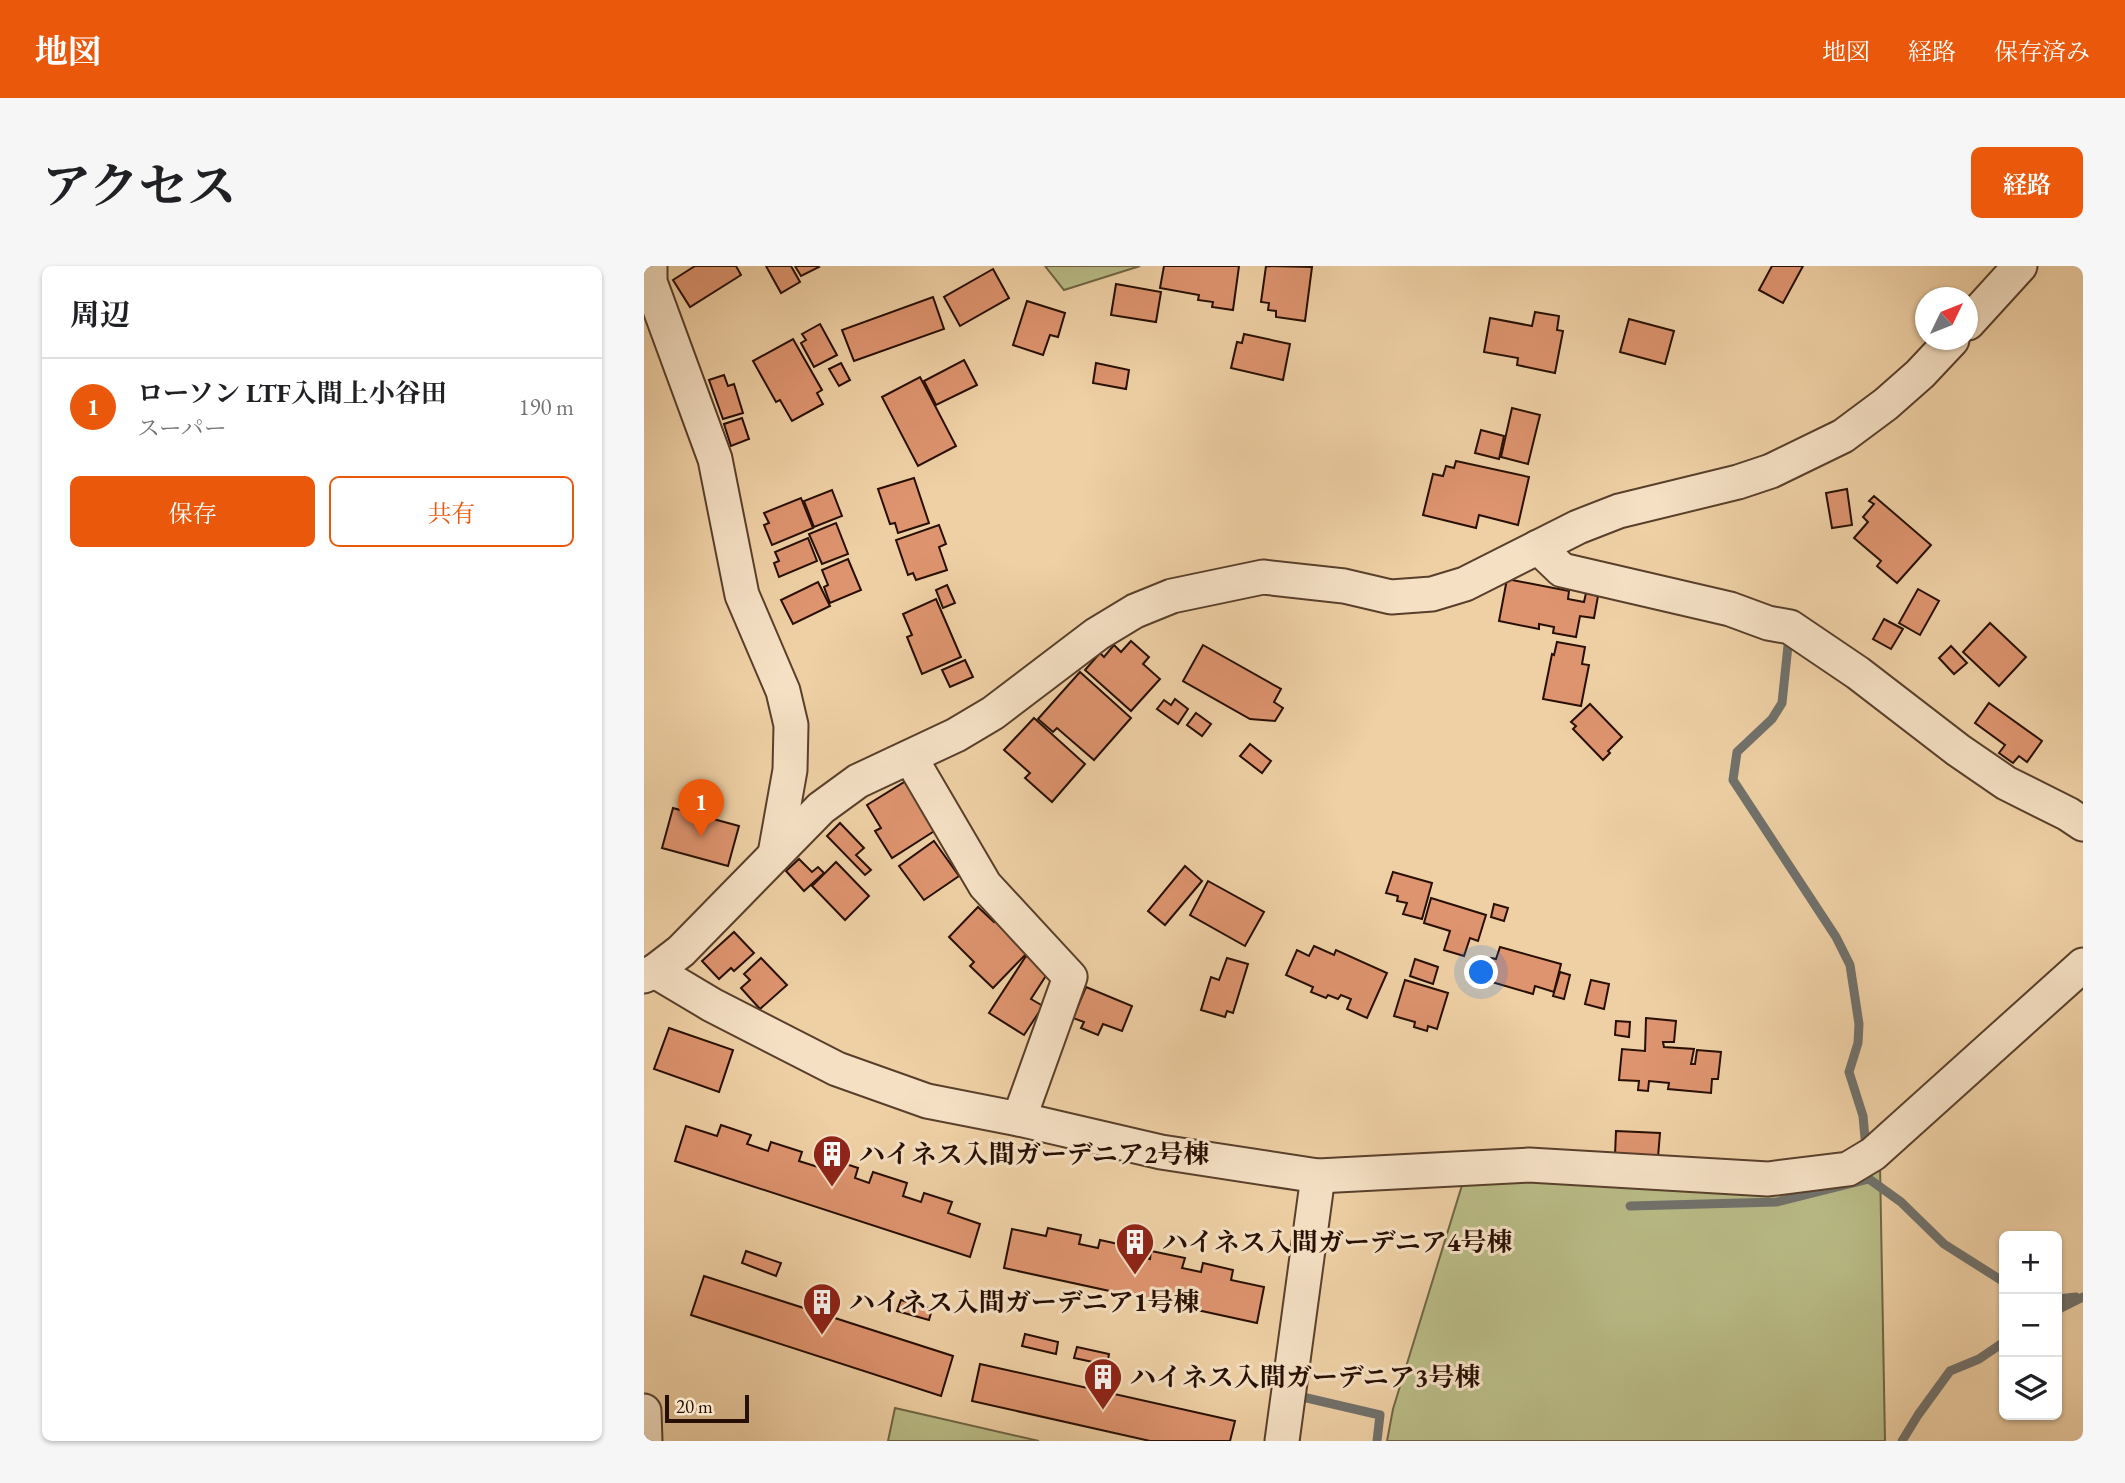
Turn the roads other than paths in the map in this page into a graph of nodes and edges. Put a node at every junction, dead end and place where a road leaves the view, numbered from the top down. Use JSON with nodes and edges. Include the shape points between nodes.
{"nodes":[{"id":1,"x":650,"y":266,"type":"edge"},
{"id":2,"x":2020,"y":266,"type":"edge"},
{"id":3,"x":1978,"y":312,"type":"edge"},
{"id":4,"x":1943,"y":350,"type":"edge"},
{"id":5,"x":1538,"y":547,"type":"junction"},
{"id":6,"x":910,"y":757,"type":"junction"},
{"id":7,"x":2083,"y":824,"type":"edge"},
{"id":8,"x":775,"y":854,"type":"junction"},
{"id":9,"x":2083,"y":965,"type":"edge"},
{"id":10,"x":650,"y":974,"type":"edge"},
{"id":11,"x":1018,"y":1119,"type":"junction"},
{"id":12,"x":1318,"y":1176,"type":"junction"},
{"id":13,"x":644,"y":1411,"type":"edge"},
{"id":14,"x":645,"y":1441,"type":"edge"},
{"id":15,"x":1282,"y":1441,"type":"edge"}],
"edges":[{"from":1,"to":8,"type":"street","via":[[650,282],[715,459],[742,595],[783,691],[791,725],[790,770]]},
{"from":2,"to":3,"type":"street"},
{"from":4,"to":5,"type":"street","via":[[1886,404],[1843,436],[1771,471],[1619,511]]},
{"from":5,"to":6,"type":"street","via":[[1465,584],[1432,594],[1391,597],[1344,586],[1263,577],[1172,596],[1097,634],[993,713]]},
{"from":5,"to":7,"type":"street","via":[[1562,570],[1790,627],[2006,783]]},
{"from":6,"to":8,"type":"street","via":[[858,781],[821,808]]},
{"from":6,"to":11,"type":"street","via":[[985,885],[1070,977]]},
{"from":8,"to":10,"type":"street","via":[[681,951]]},
{"from":9,"to":12,"type":"street","via":[[1873,1154],[1848,1169],[1768,1179],[1529,1165]]},
{"from":10,"to":11,"type":"street","via":[[837,1069],[926,1101]]},
{"from":11,"to":12,"type":"street","via":[[1161,1152]]},
{"from":12,"to":15,"type":"street"},
{"from":13,"to":14,"type":"street"}]}
